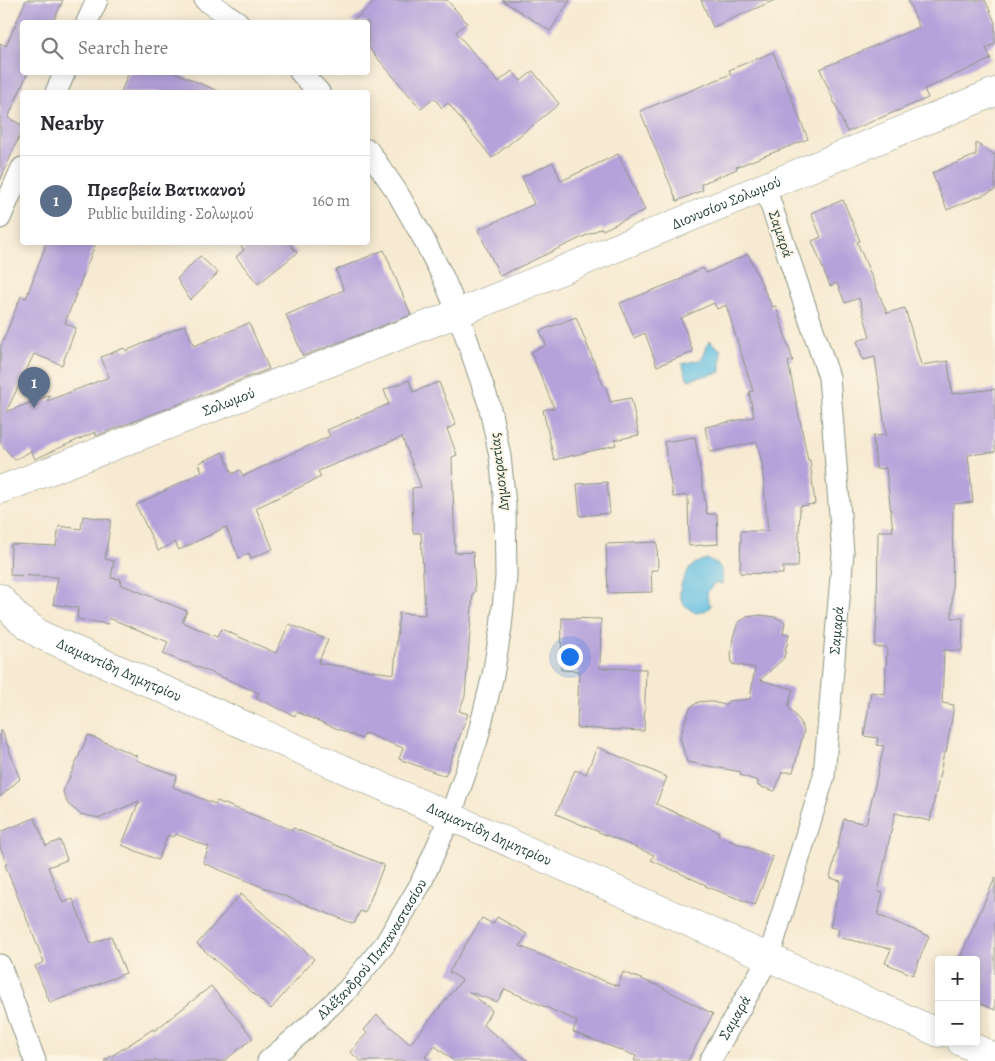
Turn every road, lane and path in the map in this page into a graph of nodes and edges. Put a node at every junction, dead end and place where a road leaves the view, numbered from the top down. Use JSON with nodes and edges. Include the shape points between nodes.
{"nodes":[{"id":1,"x":97,"y":0,"type":"edge"},
{"id":2,"x":205,"y":0,"type":"edge"},
{"id":3,"x":88,"y":20,"type":"edge"},
{"id":4,"x":235,"y":20,"type":"edge"},
{"id":5,"x":64,"y":75,"type":"edge"},
{"id":6,"x":303,"y":75,"type":"edge"},
{"id":7,"x":57,"y":90,"type":"edge"},
{"id":8,"x":317,"y":90,"type":"edge"},
{"id":9,"x":995,"y":92,"type":"edge"},
{"id":10,"x":370,"y":153,"type":"edge"},
{"id":11,"x":20,"y":173,"type":"edge"},
{"id":12,"x":764,"y":187,"type":"junction"},
{"id":13,"x":0,"y":218,"type":"edge"},
{"id":14,"x":458,"y":314,"type":"junction"},
{"id":15,"x":0,"y":490,"type":"edge"},
{"id":16,"x":0,"y":598,"type":"edge"},
{"id":17,"x":0,"y":631,"type":"edge"},
{"id":18,"x":41,"y":636,"type":"junction"},
{"id":19,"x":450,"y":817,"type":"junction"},
{"id":20,"x":769,"y":957,"type":"junction"},
{"id":21,"x":0,"y":965,"type":"edge"},
{"id":22,"x":935,"y":1031,"type":"edge"},
{"id":23,"x":970,"y":1046,"type":"edge"},
{"id":24,"x":995,"y":1057,"type":"edge"},
{"id":25,"x":35,"y":1061,"type":"edge"},
{"id":26,"x":268,"y":1061,"type":"edge"},
{"id":27,"x":710,"y":1061,"type":"edge"}],
"edges":[{"from":1,"to":3,"type":"street"},
{"from":2,"to":4,"type":"street"},
{"from":5,"to":7,"type":"street"},
{"from":6,"to":8,"type":"street"},
{"from":9,"to":12,"type":"street","name":"Διονυσίου Σολωμού"},
{"from":10,"to":14,"type":"street","name":"Δημοκρατίας","via":[[422,236]]},
{"from":11,"to":13,"type":"street"},
{"from":12,"to":14,"type":"street","name":"Διονυσίου Σολωμού"},
{"from":12,"to":20,"type":"street","name":"Σαμαρά","via":[[829,376],[843,553],[824,776]]},
{"from":14,"to":15,"type":"street","name":"Σολωμού"},
{"from":14,"to":19,"type":"street","name":"Δημοκρατίας","via":[[489,404],[500,456],[505,504],[506,577],[493,675],[477,740]]},
{"from":16,"to":18,"type":"street","name":"Διαμαντίδη Δημητρίου"},
{"from":17,"to":18,"type":"street","name":"Διαμαντίδη Δημητρίου"},
{"from":18,"to":19,"type":"street","name":"Διαμαντίδη Δημητρίου"},
{"from":19,"to":20,"type":"street","name":"Διαμαντίδη Δημητρίου"},
{"from":19,"to":26,"type":"street","name":"Αλέξανδρού Παπαναστασίου","via":[[420,885],[385,944],[348,989]]},
{"from":20,"to":22,"type":"street","name":"Διαμαντίδη Δημητρίου"},
{"from":20,"to":27,"type":"street","name":"Σαμαρά"},
{"from":21,"to":25,"type":"street"},
{"from":23,"to":24,"type":"street"}]}
